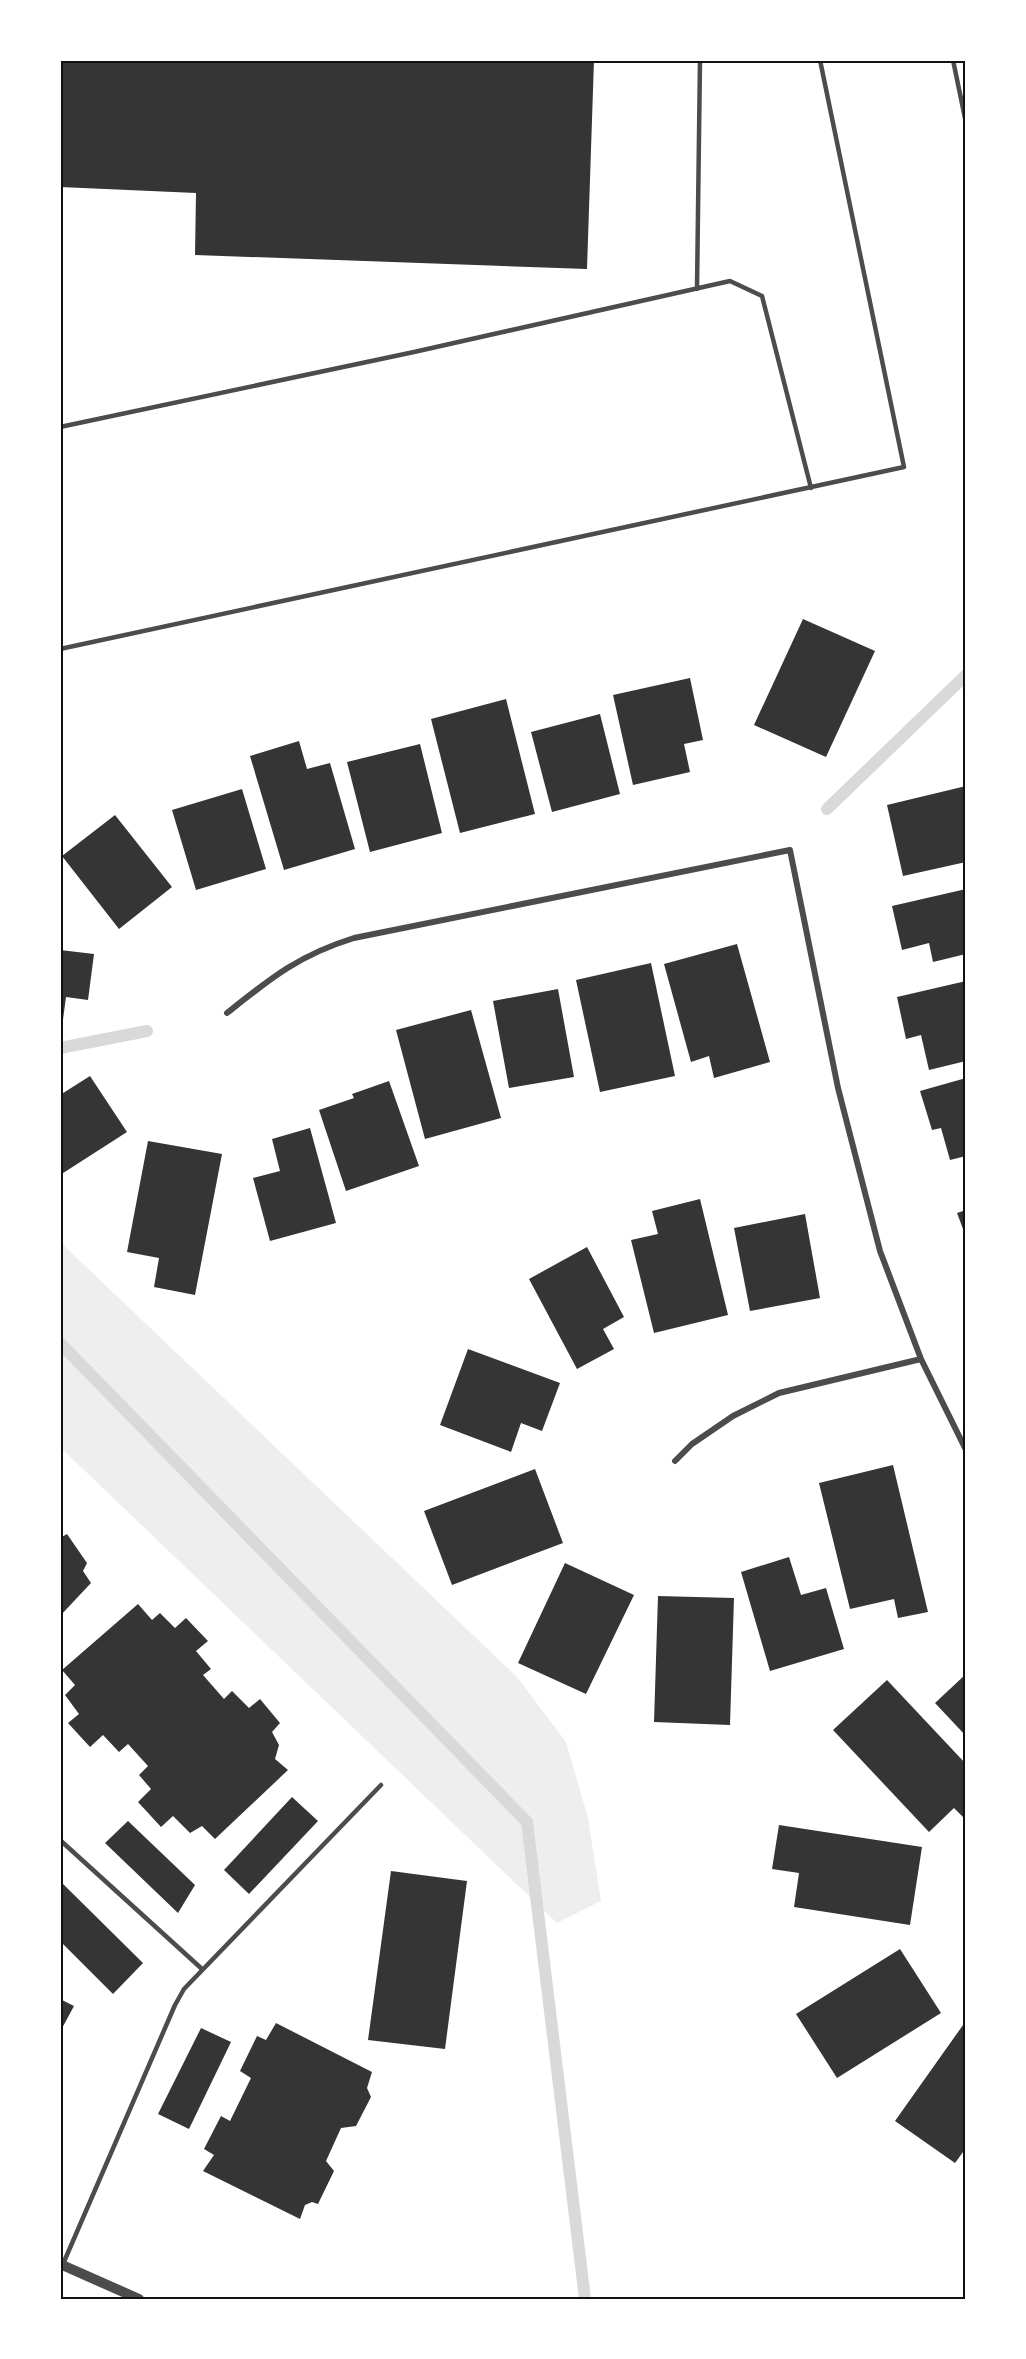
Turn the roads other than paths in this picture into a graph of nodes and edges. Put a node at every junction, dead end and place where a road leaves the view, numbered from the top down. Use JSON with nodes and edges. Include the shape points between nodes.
{"nodes":[{"id":1,"x":700,"y":60,"type":"edge"},
{"id":2,"x":820,"y":60,"type":"edge"},
{"id":3,"x":953,"y":60,"type":"edge"},
{"id":4,"x":966,"y":123,"type":"edge"},
{"id":5,"x":697,"y":289,"type":"junction"},
{"id":6,"x":60,"y":427,"type":"edge"},
{"id":7,"x":812,"y":488,"type":"junction"},
{"id":8,"x":60,"y":649,"type":"edge"},
{"id":9,"x":227,"y":1012,"type":"dead end"},
{"id":10,"x":921,"y":1359,"type":"junction"},
{"id":11,"x":966,"y":1450,"type":"edge"},
{"id":12,"x":675,"y":1461,"type":"dead end"},
{"id":13,"x":381,"y":1785,"type":"dead end"},
{"id":14,"x":60,"y":1840,"type":"edge"},
{"id":15,"x":201,"y":1970,"type":"junction"},
{"id":16,"x":61,"y":2267,"type":"edge"},
{"id":17,"x":139,"y":2299,"type":"edge"}],
"edges":[{"from":1,"to":5,"type":"lane"},
{"from":2,"to":7,"type":"lane","via":[[904,467]]},
{"from":3,"to":4,"type":"lane"},
{"from":5,"to":6,"type":"lane"},
{"from":5,"to":7,"type":"lane","via":[[730,281],[762,296]]},
{"from":7,"to":8,"type":"lane"},
{"from":9,"to":10,"type":"street","via":[[295,962],[354,938],[790,850],[838,1088],[880,1251]]},
{"from":10,"to":11,"type":"street"},
{"from":10,"to":12,"type":"street","via":[[779,1393],[733,1416],[692,1444]]},
{"from":13,"to":15,"type":"lane"},
{"from":14,"to":15,"type":"lane"},
{"from":15,"to":16,"type":"lane","via":[[175,2005]]},
{"from":16,"to":17,"type":"street"}]}
